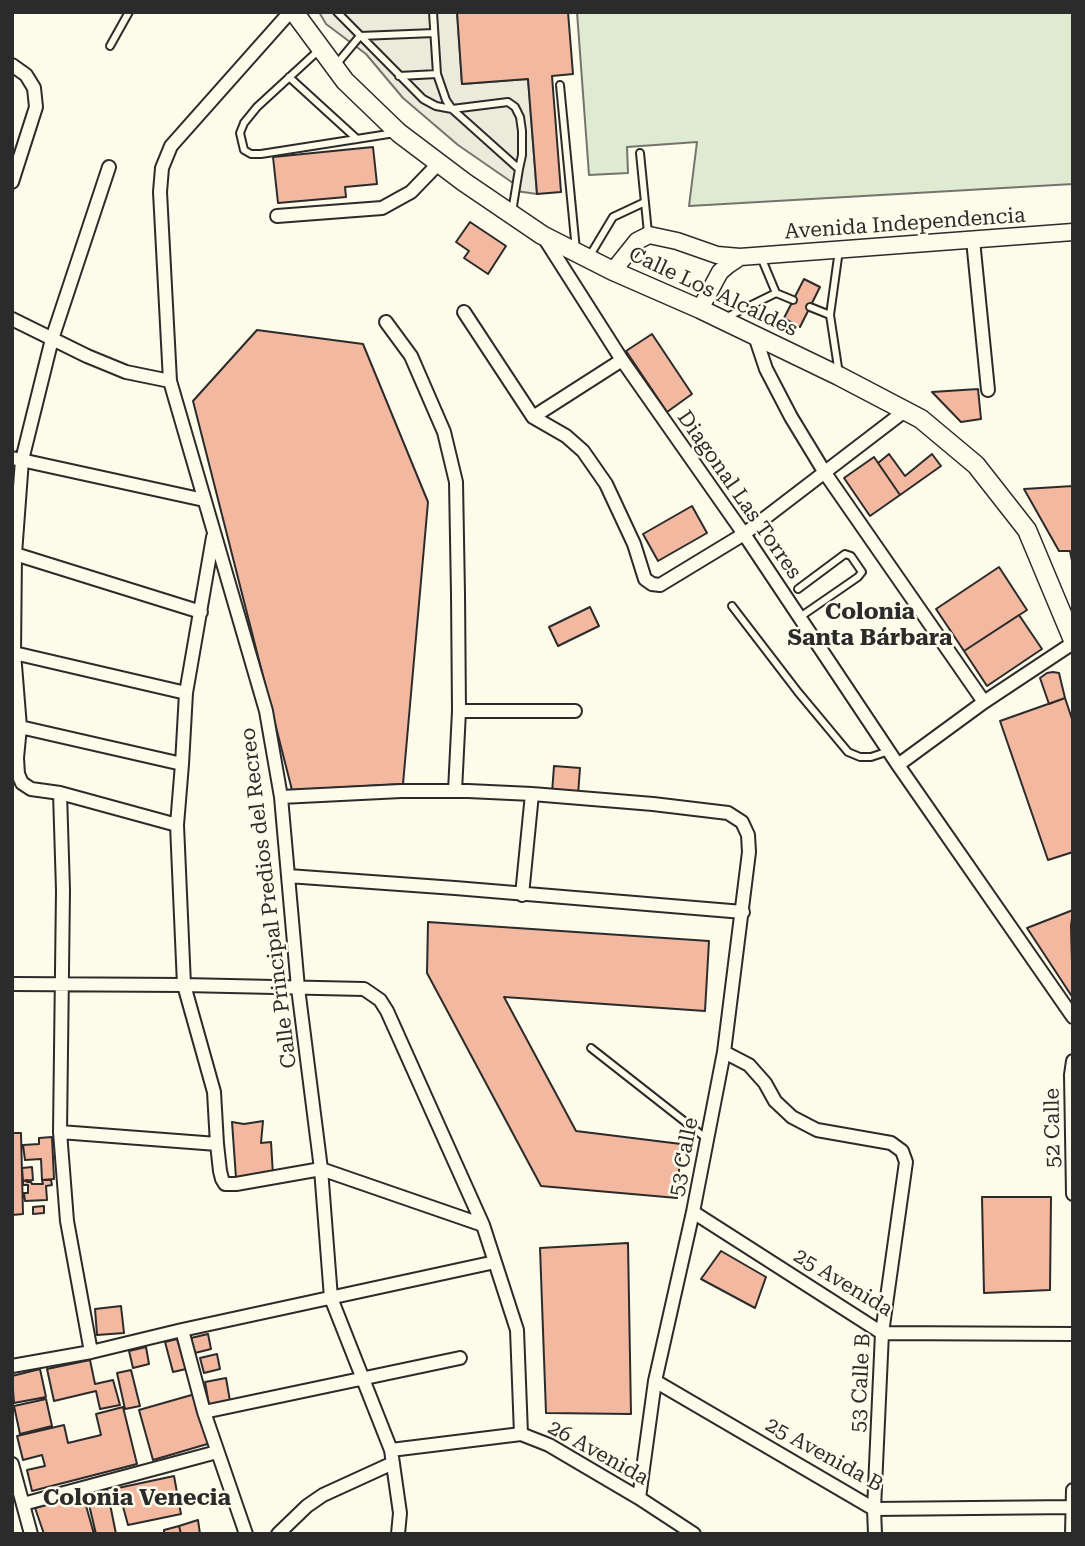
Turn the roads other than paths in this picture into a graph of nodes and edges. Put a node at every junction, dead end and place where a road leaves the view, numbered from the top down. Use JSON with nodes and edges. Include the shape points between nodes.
{"nodes":[{"id":1,"x":129,"y":12,"type":"edge"},
{"id":2,"x":292,"y":12,"type":"edge"},
{"id":3,"x":337,"y":12,"type":"edge"},
{"id":4,"x":433,"y":12,"type":"edge"},
{"id":5,"x":434,"y":33,"type":"junction"},
{"id":6,"x":360,"y":36,"type":"junction"},
{"id":7,"x":110,"y":46,"type":"dead end"},
{"id":8,"x":321,"y":48,"type":"junction"},
{"id":9,"x":12,"y":65,"type":"edge"},
{"id":10,"x":334,"y":67,"type":"junction"},
{"id":11,"x":437,"y":74,"type":"junction"},
{"id":12,"x":399,"y":76,"type":"junction"},
{"id":13,"x":289,"y":78,"type":"junction"},
{"id":14,"x":560,"y":85,"type":"dead end"},
{"id":15,"x":452,"y":109,"type":"junction"},
{"id":16,"x":399,"y":133,"type":"junction"},
{"id":17,"x":357,"y":139,"type":"junction"},
{"id":18,"x":640,"y":153,"type":"dead end"},
{"id":19,"x":16,"y":156,"type":"edge"},
{"id":20,"x":439,"y":163,"type":"junction"},
{"id":21,"x":110,"y":167,"type":"dead end"},
{"id":22,"x":520,"y":169,"type":"junction"},
{"id":23,"x":12,"y":182,"type":"edge"},
{"id":24,"x":645,"y":202,"type":"junction"},
{"id":25,"x":512,"y":214,"type":"junction"},
{"id":26,"x":277,"y":216,"type":"dead end"},
{"id":27,"x":1073,"y":232,"type":"edge"},
{"id":28,"x":542,"y":235,"type":"junction"},
{"id":29,"x":649,"y":235,"type":"junction"},
{"id":30,"x":973,"y":240,"type":"junction"},
{"id":31,"x":839,"y":250,"type":"junction"},
{"id":32,"x":582,"y":255,"type":"junction"},
{"id":33,"x":760,"y":256,"type":"junction"},
{"id":34,"x":740,"y":257,"type":"junction"},
{"id":35,"x":613,"y":271,"type":"junction"},
{"id":36,"x":776,"y":293,"type":"junction"},
{"id":37,"x":793,"y":300,"type":"dead end"},
{"id":38,"x":810,"y":307,"type":"dead end"},
{"id":39,"x":700,"y":309,"type":"junction"},
{"id":40,"x":464,"y":312,"type":"dead end"},
{"id":41,"x":830,"y":315,"type":"junction"},
{"id":42,"x":12,"y":319,"type":"edge"},
{"id":43,"x":722,"y":320,"type":"junction"},
{"id":44,"x":386,"y":322,"type":"dead end"},
{"id":45,"x":755,"y":336,"type":"junction"},
{"id":46,"x":52,"y":339,"type":"junction"},
{"id":47,"x":622,"y":360,"type":"junction"},
{"id":48,"x":839,"y":376,"type":"junction"},
{"id":49,"x":170,"y":381,"type":"junction"},
{"id":50,"x":988,"y":390,"type":"dead end"},
{"id":51,"x":905,"y":410,"type":"junction"},
{"id":52,"x":533,"y":417,"type":"junction"},
{"id":53,"x":17,"y":459,"type":"edge"},
{"id":54,"x":825,"y":473,"type":"junction"},
{"id":55,"x":204,"y":500,"type":"junction"},
{"id":56,"x":214,"y":533,"type":"junction"},
{"id":57,"x":744,"y":534,"type":"junction"},
{"id":58,"x":15,"y":554,"type":"junction"},
{"id":59,"x":798,"y":589,"type":"dead end"},
{"id":60,"x":732,"y":606,"type":"dead end"},
{"id":61,"x":201,"y":612,"type":"junction"},
{"id":62,"x":800,"y":617,"type":"junction"},
{"id":63,"x":1073,"y":642,"type":"edge"},
{"id":64,"x":14,"y":647,"type":"edge"},
{"id":65,"x":186,"y":694,"type":"junction"},
{"id":66,"x":15,"y":701,"type":"edge"},
{"id":67,"x":984,"y":702,"type":"junction"},
{"id":68,"x":459,"y":711,"type":"junction"},
{"id":69,"x":575,"y":711,"type":"dead end"},
{"id":70,"x":20,"y":727,"type":"junction"},
{"id":71,"x":889,"y":751,"type":"junction"},
{"id":72,"x":15,"y":758,"type":"edge"},
{"id":73,"x":183,"y":764,"type":"junction"},
{"id":74,"x":898,"y":765,"type":"junction"},
{"id":75,"x":455,"y":791,"type":"junction"},
{"id":76,"x":60,"y":793,"type":"junction"},
{"id":77,"x":532,"y":794,"type":"junction"},
{"id":78,"x":281,"y":797,"type":"junction"},
{"id":79,"x":177,"y":825,"type":"junction"},
{"id":80,"x":288,"y":876,"type":"junction"},
{"id":81,"x":522,"y":895,"type":"junction"},
{"id":82,"x":743,"y":912,"type":"junction"},
{"id":83,"x":12,"y":984,"type":"edge"},
{"id":84,"x":63,"y":985,"type":"junction"},
{"id":85,"x":184,"y":985,"type":"junction"},
{"id":86,"x":298,"y":988,"type":"junction"},
{"id":87,"x":1073,"y":1017,"type":"edge"},
{"id":88,"x":591,"y":1048,"type":"dead end"},
{"id":89,"x":724,"y":1052,"type":"junction"},
{"id":90,"x":1073,"y":1061,"type":"edge"},
{"id":91,"x":60,"y":1132,"type":"junction"},
{"id":92,"x":707,"y":1139,"type":"junction"},
{"id":93,"x":217,"y":1144,"type":"junction"},
{"id":94,"x":321,"y":1169,"type":"junction"},
{"id":95,"x":1073,"y":1194,"type":"edge"},
{"id":96,"x":693,"y":1212,"type":"junction"},
{"id":97,"x":483,"y":1224,"type":"junction"},
{"id":98,"x":495,"y":1262,"type":"junction"},
{"id":99,"x":331,"y":1298,"type":"junction"},
{"id":100,"x":182,"y":1330,"type":"junction"},
{"id":101,"x":883,"y":1333,"type":"junction"},
{"id":102,"x":1073,"y":1334,"type":"edge"},
{"id":103,"x":92,"y":1352,"type":"junction"},
{"id":104,"x":460,"y":1358,"type":"dead end"},
{"id":105,"x":12,"y":1366,"type":"edge"},
{"id":106,"x":363,"y":1378,"type":"junction"},
{"id":107,"x":655,"y":1381,"type":"junction"},
{"id":108,"x":204,"y":1412,"type":"junction"},
{"id":109,"x":521,"y":1434,"type":"junction"},
{"id":110,"x":391,"y":1450,"type":"junction"},
{"id":111,"x":217,"y":1452,"type":"junction"},
{"id":112,"x":12,"y":1464,"type":"edge"},
{"id":113,"x":393,"y":1464,"type":"junction"},
{"id":114,"x":1073,"y":1490,"type":"edge"},
{"id":115,"x":639,"y":1498,"type":"junction"},
{"id":116,"x":23,"y":1504,"type":"junction"},
{"id":117,"x":1073,"y":1507,"type":"edge"},
{"id":118,"x":874,"y":1508,"type":"junction"},
{"id":119,"x":680,"y":1530,"type":"edge"},
{"id":120,"x":31,"y":1534,"type":"edge"},
{"id":121,"x":246,"y":1534,"type":"edge"},
{"id":122,"x":278,"y":1534,"type":"edge"},
{"id":123,"x":398,"y":1534,"type":"edge"},
{"id":124,"x":694,"y":1534,"type":"edge"},
{"id":125,"x":875,"y":1534,"type":"edge"},
{"id":126,"x":1072,"y":1534,"type":"edge"}],
"edges":[{"from":1,"to":7,"type":"lane"},
{"from":2,"to":8,"type":"main road","name":"Calle Los Alcaldes"},
{"from":2,"to":49,"type":"street","name":"Calle Principal Predios del Recreo","via":[[171,146],[162,168]]},
{"from":3,"to":6,"type":"lane"},
{"from":4,"to":5,"type":"lane"},
{"from":5,"to":6,"type":"lane"},
{"from":5,"to":11,"type":"lane"},
{"from":6,"to":10,"type":"lane"},
{"from":6,"to":12,"type":"lane"},
{"from":8,"to":10,"type":"main road","name":"Calle Los Alcaldes"},
{"from":8,"to":13,"type":"lane"},
{"from":9,"to":19,"type":"street","via":[[34,88],[36,107]]},
{"from":10,"to":16,"type":"main road","name":"Calle Los Alcaldes"},
{"from":11,"to":12,"type":"lane"},
{"from":11,"to":15,"type":"lane"},
{"from":12,"to":15,"type":"lane","via":[[423,99]]},
{"from":13,"to":17,"type":"lane"},
{"from":13,"to":17,"type":"lane","via":[[244,122],[240,133],[244,150],[261,154]]},
{"from":14,"to":32,"type":"lane"},
{"from":15,"to":22,"type":"lane"},
{"from":15,"to":22,"type":"lane","via":[[508,102],[515,107],[522,131]]},
{"from":16,"to":17,"type":"lane"},
{"from":16,"to":20,"type":"main road","name":"Calle Los Alcaldes"},
{"from":18,"to":24,"type":"lane"},
{"from":19,"to":23,"type":"street"},
{"from":20,"to":25,"type":"main road","name":"Calle Los Alcaldes"},
{"from":20,"to":26,"type":"street","via":[[411,192],[382,208]]},
{"from":21,"to":46,"type":"street"},
{"from":22,"to":25,"type":"lane"},
{"from":24,"to":29,"type":"lane"},
{"from":24,"to":32,"type":"lane","via":[[612,217]]},
{"from":25,"to":28,"type":"main road","name":"Calle Los Alcaldes"},
{"from":27,"to":30,"type":"street","name":"Avenida Independencia"},
{"from":28,"to":32,"type":"main road","name":"Calle Los Alcaldes"},
{"from":28,"to":47,"type":"street","name":"Diagonal Las Torres"},
{"from":29,"to":34,"type":"street","name":"Avenida Independencia"},
{"from":29,"to":35,"type":"street"},
{"from":30,"to":31,"type":"street","name":"Avenida Independencia"},
{"from":30,"to":50,"type":"street"},
{"from":31,"to":33,"type":"street","name":"Avenida Independencia"},
{"from":31,"to":41,"type":"lane"},
{"from":32,"to":35,"type":"main road","name":"Calle Los Alcaldes"},
{"from":33,"to":34,"type":"street","name":"Avenida Independencia"},
{"from":33,"to":36,"type":"lane"},
{"from":34,"to":39,"type":"street","via":[[720,272]]},
{"from":35,"to":39,"type":"main road","name":"Calle Los Alcaldes"},
{"from":36,"to":37,"type":"lane"},
{"from":36,"to":43,"type":"lane"},
{"from":38,"to":41,"type":"lane"},
{"from":39,"to":43,"type":"main road","name":"Calle Los Alcaldes"},
{"from":40,"to":52,"type":"street"},
{"from":41,"to":48,"type":"lane"},
{"from":42,"to":46,"type":"street"},
{"from":43,"to":45,"type":"main road","name":"Calle Los Alcaldes"},
{"from":44,"to":68,"type":"street","via":[[411,356],[444,432],[456,482]]},
{"from":45,"to":48,"type":"main road","name":"Calle Los Alcaldes"},
{"from":45,"to":54,"type":"street","via":[[772,381]]},
{"from":46,"to":49,"type":"street","via":[[126,372]]},
{"from":46,"to":53,"type":"street"},
{"from":47,"to":52,"type":"street"},
{"from":47,"to":57,"type":"street","name":"Diagonal Las Torres"},
{"from":48,"to":51,"type":"main road","name":"Calle Los Alcaldes"},
{"from":49,"to":55,"type":"street","name":"Calle Principal Predios del Recreo"},
{"from":51,"to":54,"type":"street"},
{"from":51,"to":63,"type":"main road","name":"Calle Los Alcaldes","via":[[976,465],[1027,530]]},
{"from":52,"to":57,"type":"street","via":[[566,436],[606,484],[645,579],[652,584],[660,585]]},
{"from":53,"to":55,"type":"street"},
{"from":53,"to":58,"type":"street"},
{"from":54,"to":57,"type":"street"},
{"from":54,"to":67,"type":"street"},
{"from":55,"to":56,"type":"street","name":"Calle Principal Predios del Recreo"},
{"from":56,"to":61,"type":"street"},
{"from":56,"to":78,"type":"street","name":"Calle Principal Predios del Recreo","via":[[266,711]]},
{"from":57,"to":62,"type":"street","name":"Diagonal Las Torres"},
{"from":58,"to":61,"type":"street"},
{"from":58,"to":64,"type":"street"},
{"from":59,"to":62,"type":"lane","via":[[845,554],[862,572]]},
{"from":60,"to":71,"type":"lane","via":[[848,752],[871,757]]},
{"from":61,"to":65,"type":"street"},
{"from":62,"to":71,"type":"street","name":"Diagonal Las Torres"},
{"from":63,"to":67,"type":"street"},
{"from":64,"to":65,"type":"street"},
{"from":64,"to":66,"type":"street"},
{"from":65,"to":73,"type":"street"},
{"from":66,"to":70,"type":"street"},
{"from":67,"to":74,"type":"street"},
{"from":68,"to":69,"type":"street"},
{"from":68,"to":75,"type":"street"},
{"from":70,"to":72,"type":"street"},
{"from":70,"to":73,"type":"street"},
{"from":71,"to":74,"type":"street","name":"Diagonal Las Torres"},
{"from":72,"to":76,"type":"street","via":[[22,783],[31,789]]},
{"from":73,"to":79,"type":"street"},
{"from":74,"to":87,"type":"street","name":"Diagonal Las Torres"},
{"from":75,"to":77,"type":"street"},
{"from":75,"to":78,"type":"street"},
{"from":76,"to":79,"type":"street"},
{"from":76,"to":84,"type":"street"},
{"from":77,"to":81,"type":"street"},
{"from":77,"to":82,"type":"street","name":"53 Calle","via":[[728,813],[742,822],[748,835]]},
{"from":78,"to":80,"type":"street","name":"Calle Principal Predios del Recreo"},
{"from":79,"to":85,"type":"street"},
{"from":80,"to":81,"type":"street"},
{"from":80,"to":86,"type":"street","name":"Calle Principal Predios del Recreo"},
{"from":81,"to":82,"type":"street"},
{"from":82,"to":89,"type":"street","name":"53 Calle"},
{"from":83,"to":84,"type":"street"},
{"from":84,"to":85,"type":"street"},
{"from":84,"to":91,"type":"street"},
{"from":85,"to":86,"type":"street"},
{"from":85,"to":93,"type":"street","via":[[214,1092]]},
{"from":86,"to":94,"type":"street","name":"Calle Principal Predios del Recreo"},
{"from":86,"to":97,"type":"street","via":[[364,989],[380,1000]]},
{"from":88,"to":92,"type":"lane"},
{"from":89,"to":92,"type":"street","name":"53 Calle"},
{"from":89,"to":101,"type":"street","name":"53 Calle B","via":[[748,1065],[792,1117],[817,1130],[891,1143],[902,1152],[905,1162]]},
{"from":90,"to":95,"type":"street","name":"52 Calle"},
{"from":91,"to":93,"type":"street"},
{"from":91,"to":103,"type":"street","via":[[67,1221]]},
{"from":92,"to":96,"type":"street","name":"53 Calle"},
{"from":93,"to":94,"type":"street","via":[[225,1184]]},
{"from":94,"to":97,"type":"street"},
{"from":94,"to":99,"type":"street","name":"Calle Principal Predios del Recreo"},
{"from":96,"to":101,"type":"street","name":"25 Avenida"},
{"from":96,"to":107,"type":"street","name":"53 Calle"},
{"from":97,"to":98,"type":"street"},
{"from":98,"to":99,"type":"street"},
{"from":98,"to":109,"type":"street","via":[[517,1330]]},
{"from":99,"to":100,"type":"street"},
{"from":99,"to":106,"type":"street","name":"Calle Principal Predios del Recreo"},
{"from":100,"to":103,"type":"street"},
{"from":100,"to":108,"type":"street"},
{"from":101,"to":102,"type":"street","name":"25 Avenida"},
{"from":101,"to":118,"type":"street","name":"53 Calle B"},
{"from":103,"to":105,"type":"street"},
{"from":104,"to":106,"type":"street"},
{"from":106,"to":108,"type":"street"},
{"from":106,"to":110,"type":"street","name":"Calle Principal Predios del Recreo"},
{"from":107,"to":115,"type":"street","name":"53 Calle"},
{"from":107,"to":118,"type":"street","name":"25 Avenida B"},
{"from":108,"to":111,"type":"street"},
{"from":109,"to":110,"type":"street","name":"26 Avenida"},
{"from":109,"to":115,"type":"street","name":"26 Avenida"},
{"from":110,"to":113,"type":"street","name":"Calle Principal Predios del Recreo"},
{"from":111,"to":116,"type":"street"},
{"from":111,"to":121,"type":"street"},
{"from":112,"to":116,"type":"street"},
{"from":113,"to":122,"type":"street","via":[[323,1495]]},
{"from":113,"to":123,"type":"street","name":"Calle Principal Predios del Recreo"},
{"from":114,"to":117,"type":"street"},
{"from":115,"to":119,"type":"street","name":"26 Avenida"},
{"from":116,"to":120,"type":"street"},
{"from":117,"to":118,"type":"street","name":"25 Avenida B"},
{"from":117,"to":126,"type":"street"},
{"from":118,"to":125,"type":"street","name":"53 Calle B"},
{"from":119,"to":124,"type":"street","name":"26 Avenida"}]}
